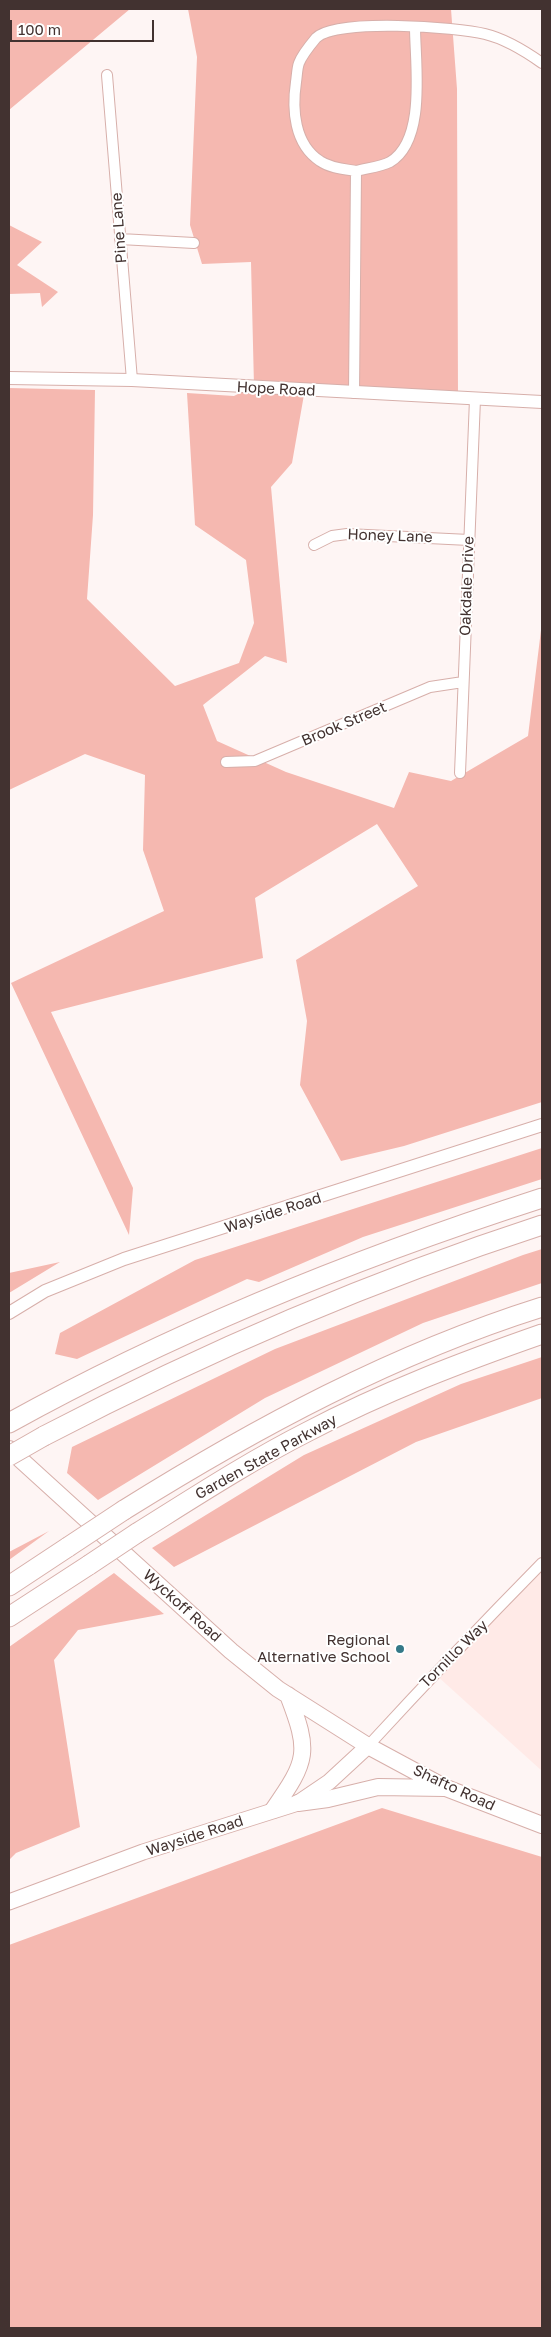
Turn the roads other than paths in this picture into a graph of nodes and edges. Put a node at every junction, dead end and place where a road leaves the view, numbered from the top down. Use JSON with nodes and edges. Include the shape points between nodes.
{"nodes":[{"id":1,"x":415,"y":26,"type":"junction"},
{"id":2,"x":542,"y":63,"type":"edge"},
{"id":3,"x":107,"y":75,"type":"dead end"},
{"id":4,"x":356,"y":171,"type":"junction"},
{"id":5,"x":120,"y":239,"type":"junction"},
{"id":6,"x":194,"y":243,"type":"dead end"},
{"id":7,"x":9,"y":378,"type":"edge"},
{"id":8,"x":132,"y":380,"type":"junction"},
{"id":9,"x":354,"y":393,"type":"junction"},
{"id":10,"x":475,"y":399,"type":"junction"},
{"id":11,"x":542,"y":402,"type":"edge"},
{"id":12,"x":469,"y":540,"type":"junction"},
{"id":13,"x":314,"y":545,"type":"dead end"},
{"id":14,"x":463,"y":682,"type":"junction"},
{"id":15,"x":226,"y":762,"type":"dead end"},
{"id":16,"x":460,"y":773,"type":"dead end"},
{"id":17,"x":542,"y":1125,"type":"edge"},
{"id":18,"x":542,"y":1198,"type":"edge"},
{"id":19,"x":542,"y":1226,"type":"edge"},
{"id":20,"x":542,"y":1307,"type":"edge"},
{"id":21,"x":9,"y":1313,"type":"edge"},
{"id":22,"x":542,"y":1334,"type":"edge"},
{"id":23,"x":16,"y":1419,"type":"edge"},
{"id":24,"x":9,"y":1449,"type":"edge"},
{"id":25,"x":9,"y":1456,"type":"edge"},
{"id":26,"x":542,"y":1563,"type":"edge"},
{"id":27,"x":9,"y":1586,"type":"edge"},
{"id":28,"x":9,"y":1617,"type":"edge"},
{"id":29,"x":288,"y":1695,"type":"junction"},
{"id":30,"x":368,"y":1746,"type":"junction"},
{"id":31,"x":446,"y":1788,"type":"junction"},
{"id":32,"x":298,"y":1803,"type":"junction"},
{"id":33,"x":273,"y":1810,"type":"junction"},
{"id":34,"x":542,"y":1825,"type":"edge"},
{"id":35,"x":9,"y":1902,"type":"edge"}],
"edges":[{"from":1,"to":2,"type":"street","via":[[486,34],[521,48]]},
{"from":1,"to":4,"type":"street","via":[[416,107],[407,143],[390,162]]},
{"from":1,"to":4,"type":"street","via":[[350,27],[318,36],[299,63],[294,98],[297,130],[319,161]]},
{"from":3,"to":5,"type":"street","name":"Pine Lane"},
{"from":4,"to":9,"type":"street"},
{"from":5,"to":6,"type":"street"},
{"from":5,"to":8,"type":"street","name":"Pine Lane"},
{"from":7,"to":8,"type":"street","name":"Hope Road"},
{"from":8,"to":9,"type":"street","name":"Hope Road"},
{"from":9,"to":10,"type":"street","name":"Hope Road"},
{"from":10,"to":11,"type":"street","name":"Hope Road"},
{"from":10,"to":12,"type":"street","name":"Oakdale Drive"},
{"from":12,"to":13,"type":"street","name":"Honey Lane","via":[[347,534],[332,536]]},
{"from":12,"to":14,"type":"street","name":"Oakdale Drive"},
{"from":14,"to":15,"type":"street","name":"Brook Street","via":[[430,687],[255,761]]},
{"from":14,"to":16,"type":"street","name":"Oakdale Drive"},
{"from":17,"to":21,"type":"street","name":"Wayside Road","via":[[124,1259],[45,1291]]},
{"from":18,"to":23,"type":"highway","via":[[320,1278],[171,1343]]},
{"from":19,"to":25,"type":"highway","bridge":true,"via":[[410,1271],[292,1317],[170,1372]]},
{"from":20,"to":27,"type":"highway","name":"Garden State Parkway","bridge":true,"via":[[459,1336],[353,1381],[242,1438]]},
{"from":22,"to":28,"type":"highway","name":"Garden State Parkway","bridge":true,"via":[[412,1383],[260,1457]]},
{"from":24,"to":29,"type":"main road","name":"Wyckoff Road","via":[[231,1651]]},
{"from":26,"to":30,"type":"street","name":"Tornillo Way"},
{"from":29,"to":30,"type":"main road","name":"Wyckoff Road"},
{"from":29,"to":33,"type":"main road","via":[[303,1740],[303,1757],[298,1773]]},
{"from":30,"to":31,"type":"main road","name":"Shafto Road"},
{"from":30,"to":32,"type":"main road","name":"Wayside Road","via":[[329,1782]]},
{"from":31,"to":32,"type":"main road","via":[[378,1787]]},
{"from":31,"to":34,"type":"main road","name":"Shafto Road"},
{"from":32,"to":33,"type":"main road","name":"Wayside Road"},
{"from":33,"to":35,"type":"main road","name":"Wayside Road","via":[[143,1852]]}]}
